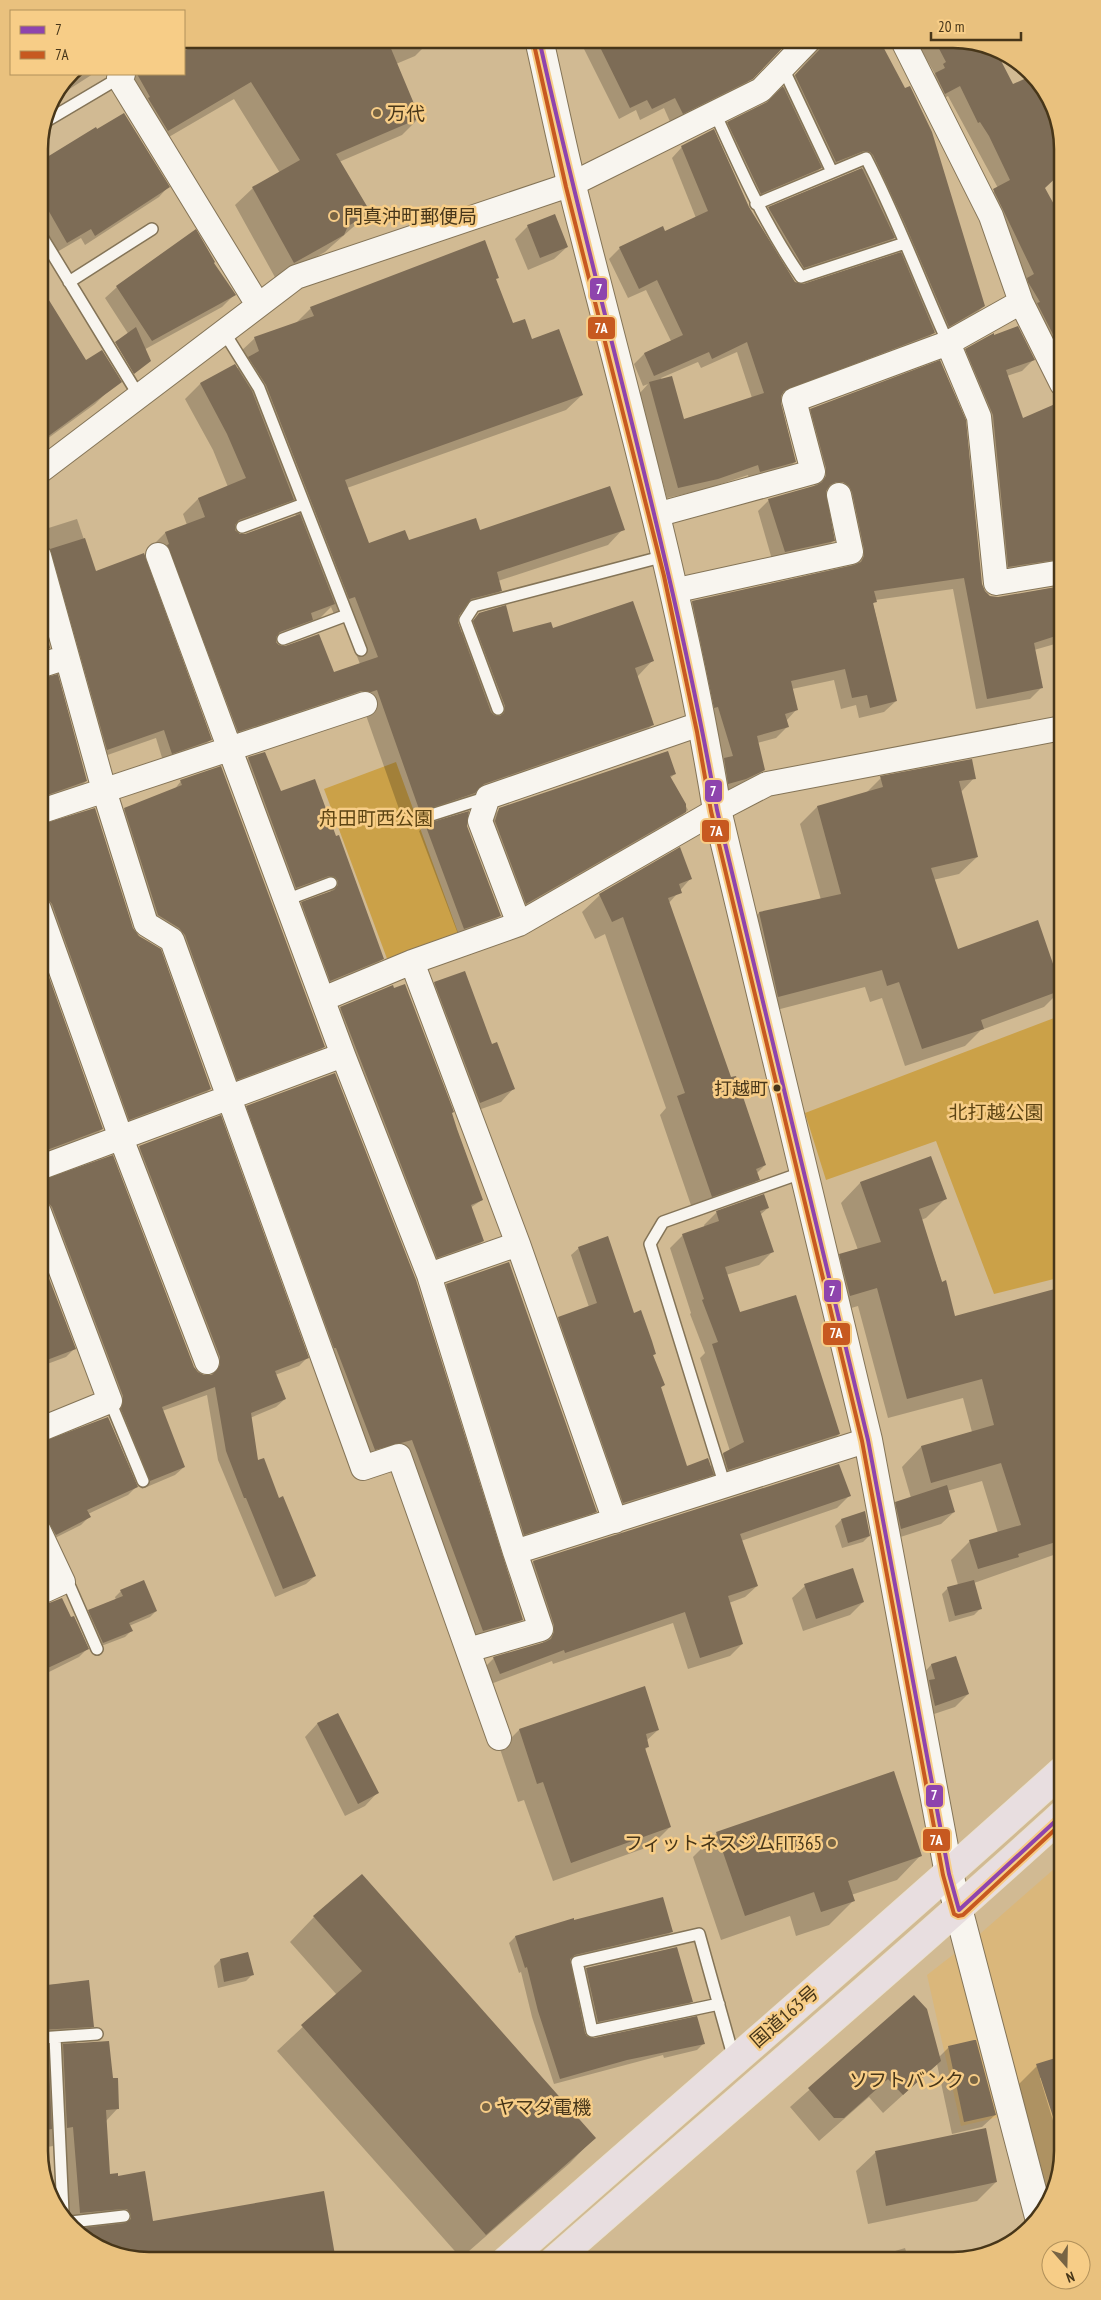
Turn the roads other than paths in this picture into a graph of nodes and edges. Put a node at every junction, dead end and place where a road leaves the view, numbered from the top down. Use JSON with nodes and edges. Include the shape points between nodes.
{"nodes":[{"id":1,"x":541,"y":48,"type":"edge"},
{"id":2,"x":802,"y":48,"type":"edge"},
{"id":3,"x":907,"y":48,"type":"edge"},
{"id":4,"x":783,"y":68,"type":"junction"},
{"id":5,"x":121,"y":76,"type":"edge"},
{"id":6,"x":715,"y":113,"type":"junction"},
{"id":7,"x":53,"y":117,"type":"edge"},
{"id":8,"x":832,"y":172,"type":"junction"},
{"id":9,"x":572,"y":184,"type":"junction"},
{"id":10,"x":756,"y":204,"type":"junction"},
{"id":11,"x":152,"y":229,"type":"dead end"},
{"id":12,"x":905,"y":243,"type":"junction"},
{"id":13,"x":48,"y":247,"type":"edge"},
{"id":14,"x":69,"y":282,"type":"junction"},
{"id":15,"x":1021,"y":302,"type":"junction"},
{"id":16,"x":258,"y":306,"type":"junction"},
{"id":17,"x":224,"y":332,"type":"junction"},
{"id":18,"x":948,"y":343,"type":"junction"},
{"id":19,"x":1054,"y":363,"type":"edge"},
{"id":20,"x":139,"y":396,"type":"junction"},
{"id":21,"x":48,"y":465,"type":"edge"},
{"id":22,"x":839,"y":495,"type":"dead end"},
{"id":23,"x":304,"y":504,"type":"junction"},
{"id":24,"x":656,"y":515,"type":"junction"},
{"id":25,"x":242,"y":527,"type":"dead end"},
{"id":26,"x":158,"y":555,"type":"dead end"},
{"id":27,"x":665,"y":556,"type":"junction"},
{"id":28,"x":1054,"y":573,"type":"edge"},
{"id":29,"x":48,"y":588,"type":"edge"},
{"id":30,"x":673,"y":591,"type":"junction"},
{"id":31,"x":347,"y":615,"type":"junction"},
{"id":32,"x":283,"y":639,"type":"dead end"},
{"id":33,"x":361,"y":650,"type":"dead end"},
{"id":34,"x":67,"y":657,"type":"junction"},
{"id":35,"x":48,"y":663,"type":"edge"},
{"id":36,"x":365,"y":704,"type":"dead end"},
{"id":37,"x":498,"y":709,"type":"dead end"},
{"id":38,"x":703,"y":723,"type":"junction"},
{"id":39,"x":1054,"y":730,"type":"edge"},
{"id":40,"x":230,"y":747,"type":"junction"},
{"id":41,"x":104,"y":790,"type":"junction"},
{"id":42,"x":488,"y":798,"type":"junction"},
{"id":43,"x":48,"y":809,"type":"edge"},
{"id":44,"x":717,"y":810,"type":"junction"},
{"id":45,"x":425,"y":817,"type":"dead end"},
{"id":46,"x":331,"y":883,"type":"dead end"},
{"id":47,"x":286,"y":900,"type":"junction"},
{"id":48,"x":519,"y":924,"type":"junction"},
{"id":49,"x":48,"y":934,"type":"edge"},
{"id":50,"x":412,"y":962,"type":"junction"},
{"id":51,"x":323,"y":1000,"type":"junction"},
{"id":52,"x":343,"y":1055,"type":"junction"},
{"id":53,"x":230,"y":1097,"type":"junction"},
{"id":54,"x":121,"y":1138,"type":"junction"},
{"id":55,"x":48,"y":1165,"type":"edge"},
{"id":56,"x":804,"y":1172,"type":"junction"},
{"id":57,"x":48,"y":1236,"type":"edge"},
{"id":58,"x":518,"y":1244,"type":"junction"},
{"id":59,"x":429,"y":1275,"type":"junction"},
{"id":60,"x":207,"y":1362,"type":"dead end"},
{"id":61,"x":110,"y":1400,"type":"junction"},
{"id":62,"x":48,"y":1426,"type":"edge"},
{"id":63,"x":868,"y":1440,"type":"junction"},
{"id":64,"x":143,"y":1481,"type":"dead end"},
{"id":65,"x":725,"y":1486,"type":"junction"},
{"id":66,"x":615,"y":1521,"type":"junction"},
{"id":67,"x":48,"y":1550,"type":"edge"},
{"id":68,"x":515,"y":1552,"type":"junction"},
{"id":69,"x":63,"y":1582,"type":"junction"},
{"id":70,"x":48,"y":1589,"type":"edge"},
{"id":71,"x":97,"y":1649,"type":"dead end"},
{"id":72,"x":468,"y":1650,"type":"junction"},
{"id":73,"x":499,"y":1738,"type":"dead end"},
{"id":74,"x":1054,"y":1778,"type":"edge"},
{"id":75,"x":1054,"y":1822,"type":"edge"},
{"id":76,"x":949,"y":1874,"type":"junction"},
{"id":77,"x":959,"y":1910,"type":"junction"},
{"id":78,"x":719,"y":2004,"type":"junction"},
{"id":79,"x":97,"y":2034,"type":"dead end"},
{"id":80,"x":48,"y":2037,"type":"edge"},
{"id":81,"x":55,"y":2037,"type":"junction"},
{"id":82,"x":734,"y":2059,"type":"junction"},
{"id":83,"x":63,"y":2205,"type":"edge"},
{"id":84,"x":1037,"y":2208,"type":"edge"},
{"id":85,"x":124,"y":2216,"type":"dead end"},
{"id":86,"x":76,"y":2221,"type":"edge"},
{"id":87,"x":516,"y":2252,"type":"edge"},
{"id":88,"x":564,"y":2252,"type":"edge"}],
"edges":[{"from":1,"to":9,"type":"street"},
{"from":2,"to":4,"type":"street"},
{"from":3,"to":15,"type":"street","via":[[991,216]]},
{"from":4,"to":6,"type":"street","via":[[761,90]]},
{"from":4,"to":8,"type":"lane"},
{"from":5,"to":7,"type":"lane"},
{"from":5,"to":16,"type":"street"},
{"from":6,"to":9,"type":"street"},
{"from":6,"to":10,"type":"lane"},
{"from":8,"to":10,"type":"lane"},
{"from":8,"to":12,"type":"lane","via":[[866,158]]},
{"from":9,"to":16,"type":"street","via":[[296,277]]},
{"from":9,"to":24,"type":"street"},
{"from":10,"to":12,"type":"lane","via":[[800,277]]},
{"from":11,"to":14,"type":"lane"},
{"from":12,"to":18,"type":"lane"},
{"from":13,"to":14,"type":"lane"},
{"from":14,"to":20,"type":"lane"},
{"from":15,"to":18,"type":"street"},
{"from":15,"to":19,"type":"street"},
{"from":16,"to":17,"type":"street"},
{"from":17,"to":20,"type":"street"},
{"from":17,"to":23,"type":"lane","via":[[260,388]]},
{"from":18,"to":24,"type":"street","via":[[794,400],[813,472]]},
{"from":18,"to":28,"type":"street","via":[[979,417],[996,583]]},
{"from":20,"to":21,"type":"street"},
{"from":22,"to":30,"type":"street","via":[[851,552]]},
{"from":23,"to":25,"type":"lane"},
{"from":23,"to":31,"type":"lane"},
{"from":24,"to":27,"type":"street"},
{"from":26,"to":40,"type":"street"},
{"from":27,"to":30,"type":"street"},
{"from":27,"to":37,"type":"lane","via":[[474,606],[465,620]]},
{"from":29,"to":34,"type":"street"},
{"from":30,"to":38,"type":"street"},
{"from":31,"to":32,"type":"lane"},
{"from":31,"to":33,"type":"lane"},
{"from":34,"to":35,"type":"street"},
{"from":34,"to":41,"type":"street"},
{"from":36,"to":40,"type":"street"},
{"from":38,"to":42,"type":"street"},
{"from":38,"to":44,"type":"street"},
{"from":39,"to":44,"type":"street","via":[[767,784]]},
{"from":40,"to":41,"type":"street"},
{"from":40,"to":47,"type":"street"},
{"from":41,"to":43,"type":"street"},
{"from":41,"to":53,"type":"street","via":[[146,924],[172,940]]},
{"from":42,"to":45,"type":"lane"},
{"from":42,"to":48,"type":"street","via":[[480,821]]},
{"from":44,"to":48,"type":"street"},
{"from":44,"to":56,"type":"street"},
{"from":46,"to":47,"type":"lane"},
{"from":47,"to":51,"type":"street"},
{"from":48,"to":50,"type":"street"},
{"from":49,"to":54,"type":"street"},
{"from":50,"to":51,"type":"street"},
{"from":50,"to":58,"type":"street"},
{"from":51,"to":52,"type":"street"},
{"from":52,"to":53,"type":"street"},
{"from":52,"to":59,"type":"street"},
{"from":53,"to":54,"type":"street"},
{"from":53,"to":72,"type":"street","via":[[363,1468],[399,1456]]},
{"from":54,"to":55,"type":"street"},
{"from":54,"to":60,"type":"street"},
{"from":56,"to":63,"type":"street"},
{"from":56,"to":65,"type":"lane","via":[[663,1222],[650,1244]]},
{"from":57,"to":61,"type":"street"},
{"from":58,"to":59,"type":"street"},
{"from":58,"to":66,"type":"street"},
{"from":59,"to":68,"type":"street"},
{"from":61,"to":62,"type":"street"},
{"from":61,"to":64,"type":"lane"},
{"from":63,"to":65,"type":"street"},
{"from":63,"to":76,"type":"street"},
{"from":65,"to":66,"type":"street"},
{"from":66,"to":68,"type":"street"},
{"from":67,"to":69,"type":"street"},
{"from":68,"to":72,"type":"street","via":[[541,1630]]},
{"from":69,"to":70,"type":"street"},
{"from":69,"to":71,"type":"lane","via":[[70,1587]]},
{"from":72,"to":73,"type":"street"},
{"from":74,"to":76,"type":"highway","name":"国道163号"},
{"from":75,"to":77,"type":"highway","name":"国道163号"},
{"from":76,"to":77,"type":"street"},
{"from":76,"to":82,"type":"highway","name":"国道163号"},
{"from":77,"to":84,"type":"street"},
{"from":77,"to":88,"type":"highway","name":"国道163号"},
{"from":78,"to":78,"type":"lane","via":[[699,1934],[577,1962],[592,2031]]},
{"from":78,"to":82,"type":"lane"},
{"from":79,"to":81,"type":"lane"},
{"from":80,"to":81,"type":"lane"},
{"from":81,"to":83,"type":"lane"},
{"from":82,"to":87,"type":"highway","name":"国道163号"},
{"from":85,"to":86,"type":"lane"}]}
